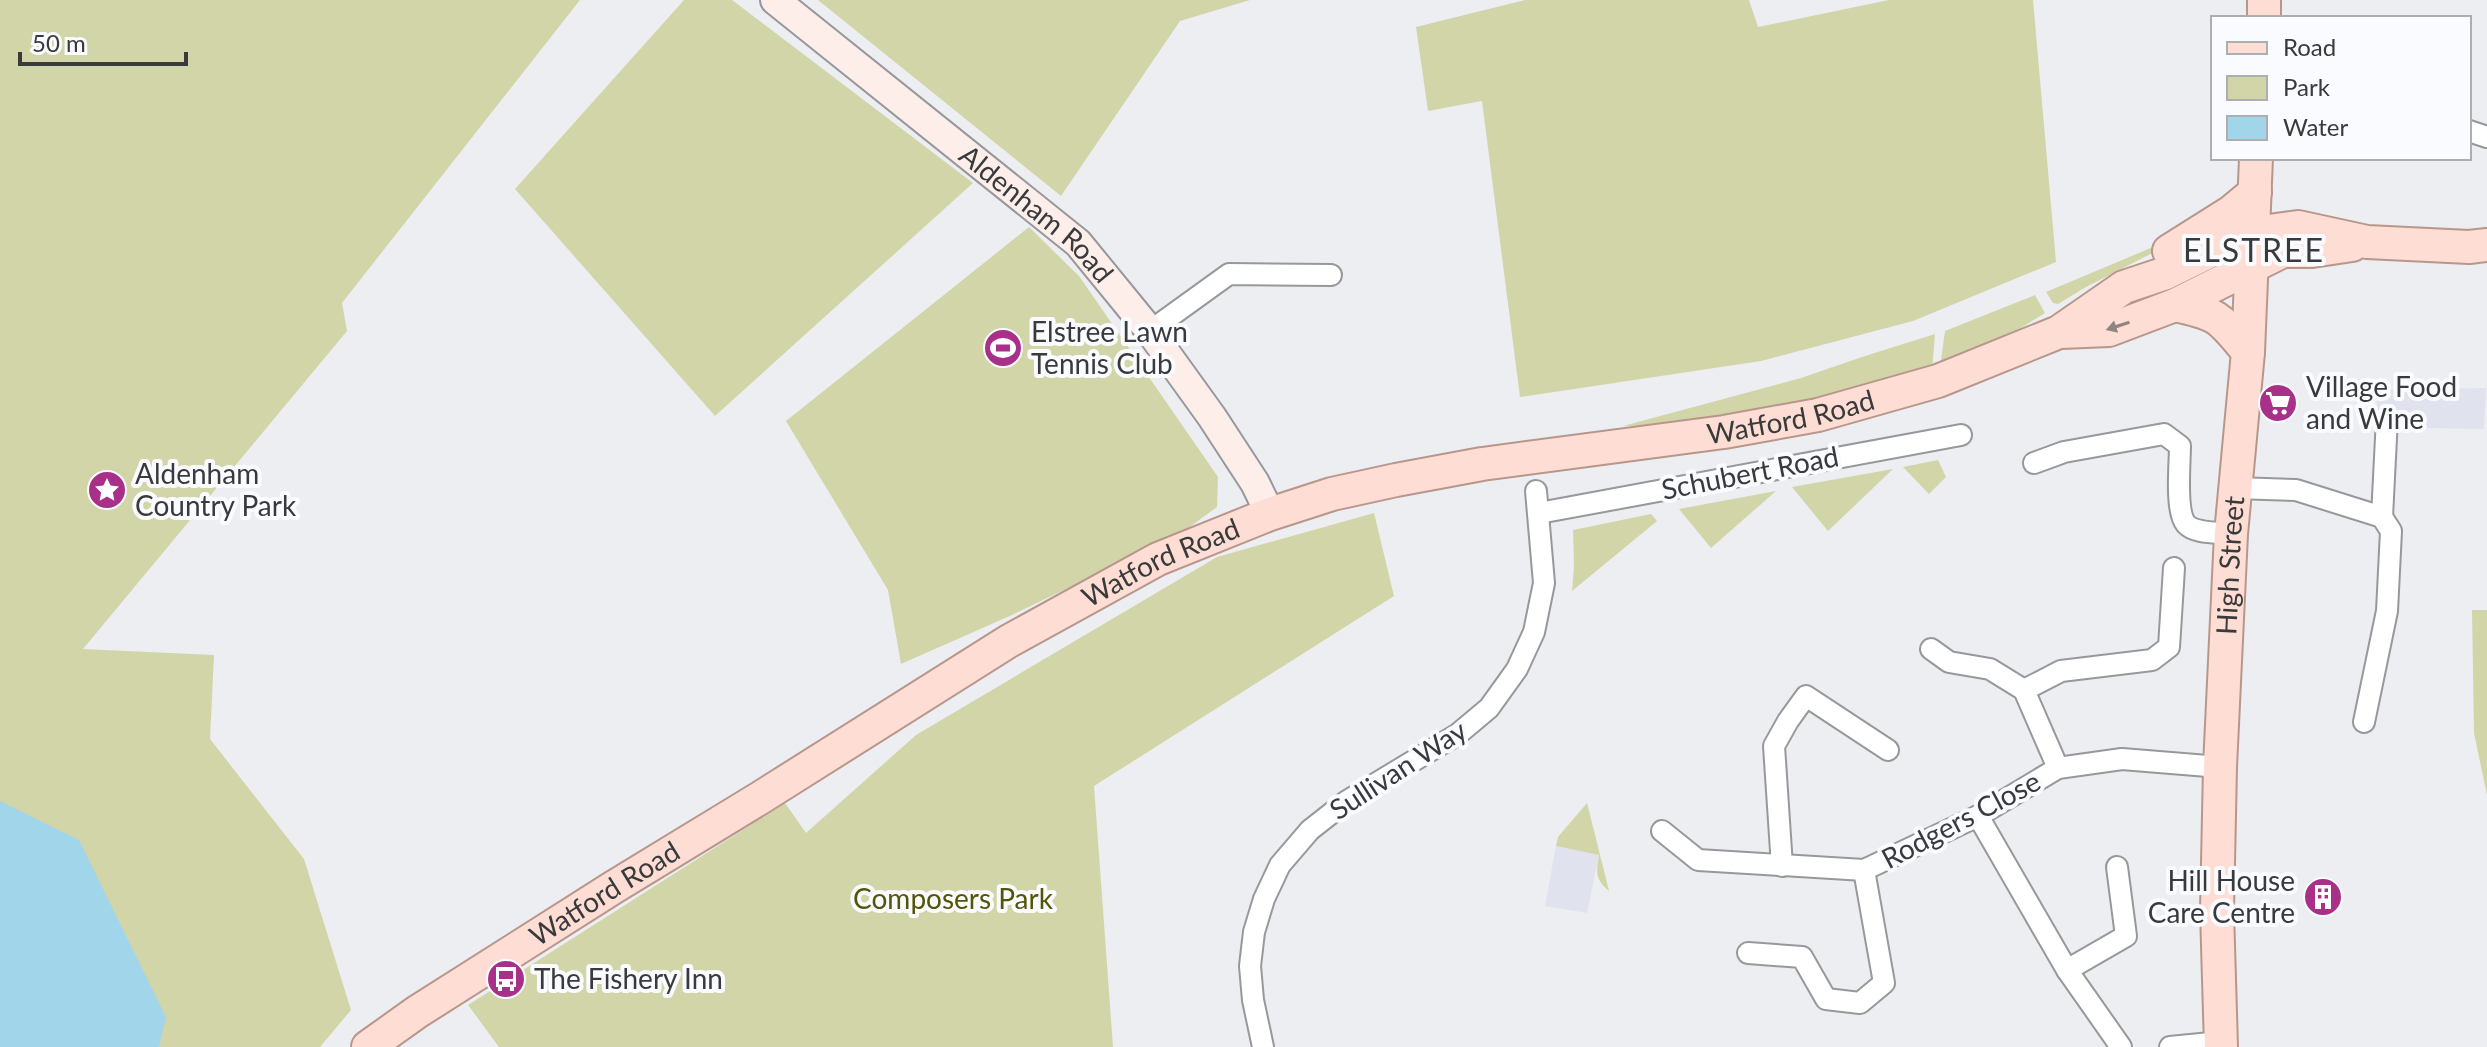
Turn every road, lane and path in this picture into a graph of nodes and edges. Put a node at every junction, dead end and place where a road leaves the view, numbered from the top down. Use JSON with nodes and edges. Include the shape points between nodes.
{"nodes":[{"id":1,"x":775,"y":0,"type":"edge"},
{"id":2,"x":2256,"y":160,"type":"edge"},
{"id":3,"x":2255,"y":192,"type":"junction"},
{"id":4,"x":2254,"y":233,"type":"junction"},
{"id":5,"x":2367,"y":242,"type":"junction"},
{"id":6,"x":2487,"y":245,"type":"edge"},
{"id":7,"x":2252,"y":267,"type":"junction"},
{"id":8,"x":1331,"y":275,"type":"dead end"},
{"id":9,"x":2124,"y":287,"type":"junction"},
{"id":10,"x":2175,"y":305,"type":"junction"},
{"id":11,"x":1150,"y":331,"type":"junction"},
{"id":12,"x":2059,"y":332,"type":"junction"},
{"id":13,"x":2248,"y":352,"type":"junction"},
{"id":14,"x":2387,"y":418,"type":"dead end"},
{"id":15,"x":1961,"y":435,"type":"dead end"},
{"id":16,"x":2034,"y":463,"type":"dead end"},
{"id":17,"x":2235,"y":488,"type":"junction"},
{"id":18,"x":1536,"y":491,"type":"dead end"},
{"id":19,"x":1539,"y":513,"type":"junction"},
{"id":20,"x":1270,"y":514,"type":"junction"},
{"id":21,"x":2386,"y":524,"type":"junction"},
{"id":22,"x":2231,"y":534,"type":"junction"},
{"id":23,"x":2174,"y":568,"type":"dead end"},
{"id":24,"x":1931,"y":649,"type":"dead end"},
{"id":25,"x":2024,"y":690,"type":"junction"},
{"id":26,"x":2364,"y":722,"type":"dead end"},
{"id":27,"x":1888,"y":750,"type":"dead end"},
{"id":28,"x":2220,"y":767,"type":"junction"},
{"id":29,"x":2058,"y":768,"type":"junction"},
{"id":30,"x":1978,"y":816,"type":"junction"},
{"id":31,"x":1662,"y":831,"type":"dead end"},
{"id":32,"x":1782,"y":866,"type":"junction"},
{"id":33,"x":2117,"y":867,"type":"dead end"},
{"id":34,"x":1864,"y":870,"type":"junction"},
{"id":35,"x":1748,"y":953,"type":"dead end"},
{"id":36,"x":2067,"y":970,"type":"junction"},
{"id":37,"x":2221,"y":1045,"type":"edge"},
{"id":38,"x":368,"y":1047,"type":"edge"},
{"id":39,"x":1263,"y":1047,"type":"edge"},
{"id":40,"x":2121,"y":1047,"type":"edge"},
{"id":41,"x":2170,"y":1047,"type":"edge"}],
"edges":[{"from":1,"to":11,"type":"street","name":"Aldenham Road","via":[[1078,243]]},
{"from":2,"to":3,"type":"main road","name":"High Street"},
{"from":3,"to":4,"type":"main road","name":"High Street"},
{"from":3,"to":9,"type":"main road"},
{"from":4,"to":5,"type":"main road","name":"Watford Road","via":[[2298,227]]},
{"from":4,"to":7,"type":"main road","name":"High Street"},
{"from":4,"to":9,"type":"main road","name":"Watford Road"},
{"from":5,"to":6,"type":"main road"},
{"from":5,"to":7,"type":"main road","name":"Watford Road","via":[[2283,251]]},
{"from":7,"to":10,"type":"main road","name":"Watford Road"},
{"from":7,"to":13,"type":"main road","name":"High Street"},
{"from":8,"to":11,"type":"street","via":[[1229,274]]},
{"from":9,"to":12,"type":"main road","name":"Watford Road"},
{"from":10,"to":12,"type":"main road","name":"Watford Road","one_way":true,"via":[[2109,330]]},
{"from":10,"to":13,"type":"main road","via":[[2214,315]]},
{"from":11,"to":20,"type":"street","name":"Aldenham Road","via":[[1212,417]]},
{"from":12,"to":20,"type":"main road","name":"Watford Road","via":[[1938,381],[1818,415],[1396,480]]},
{"from":13,"to":17,"type":"main road","name":"High Street"},
{"from":14,"to":21,"type":"street"},
{"from":15,"to":19,"type":"street","name":"Schubert Road"},
{"from":16,"to":22,"type":"street","via":[[2064,452],[2164,434],[2180,446],[2180,512],[2187,525]]},
{"from":17,"to":21,"type":"street","via":[[2296,490]]},
{"from":17,"to":22,"type":"main road","name":"High Street"},
{"from":18,"to":19,"type":"street","name":"Sullivan Way"},
{"from":19,"to":39,"type":"street","name":"Sullivan Way","via":[[1544,583],[1534,632],[1517,669],[1489,708],[1458,734],[1347,801],[1310,830],[1280,865],[1257,921],[1250,966]]},
{"from":20,"to":38,"type":"main road","name":"Watford Road","via":[[1158,559],[1009,641]]},
{"from":21,"to":26,"type":"street","via":[[2387,611]]},
{"from":22,"to":28,"type":"main road","name":"High Street"},
{"from":23,"to":25,"type":"street","via":[[2169,647],[2152,660],[2061,671]]},
{"from":24,"to":25,"type":"street","via":[[1949,662],[1990,669]]},
{"from":25,"to":29,"type":"street"},
{"from":27,"to":32,"type":"street","via":[[1806,696],[1774,746]]},
{"from":28,"to":29,"type":"street","name":"Rodgers Close","via":[[2122,759]]},
{"from":28,"to":37,"type":"main road","name":"High Street"},
{"from":29,"to":30,"type":"street","name":"Rodgers Close"},
{"from":30,"to":34,"type":"street","name":"Rodgers Close"},
{"from":30,"to":36,"type":"street"},
{"from":31,"to":32,"type":"street","name":"Rodgers Close","via":[[1698,860]]},
{"from":32,"to":34,"type":"street","name":"Rodgers Close"},
{"from":33,"to":36,"type":"street","via":[[2126,936]]},
{"from":34,"to":35,"type":"street","via":[[1884,983],[1860,1003],[1826,999],[1802,957]]},
{"from":36,"to":40,"type":"street"},
{"from":37,"to":41,"type":"street"}]}
